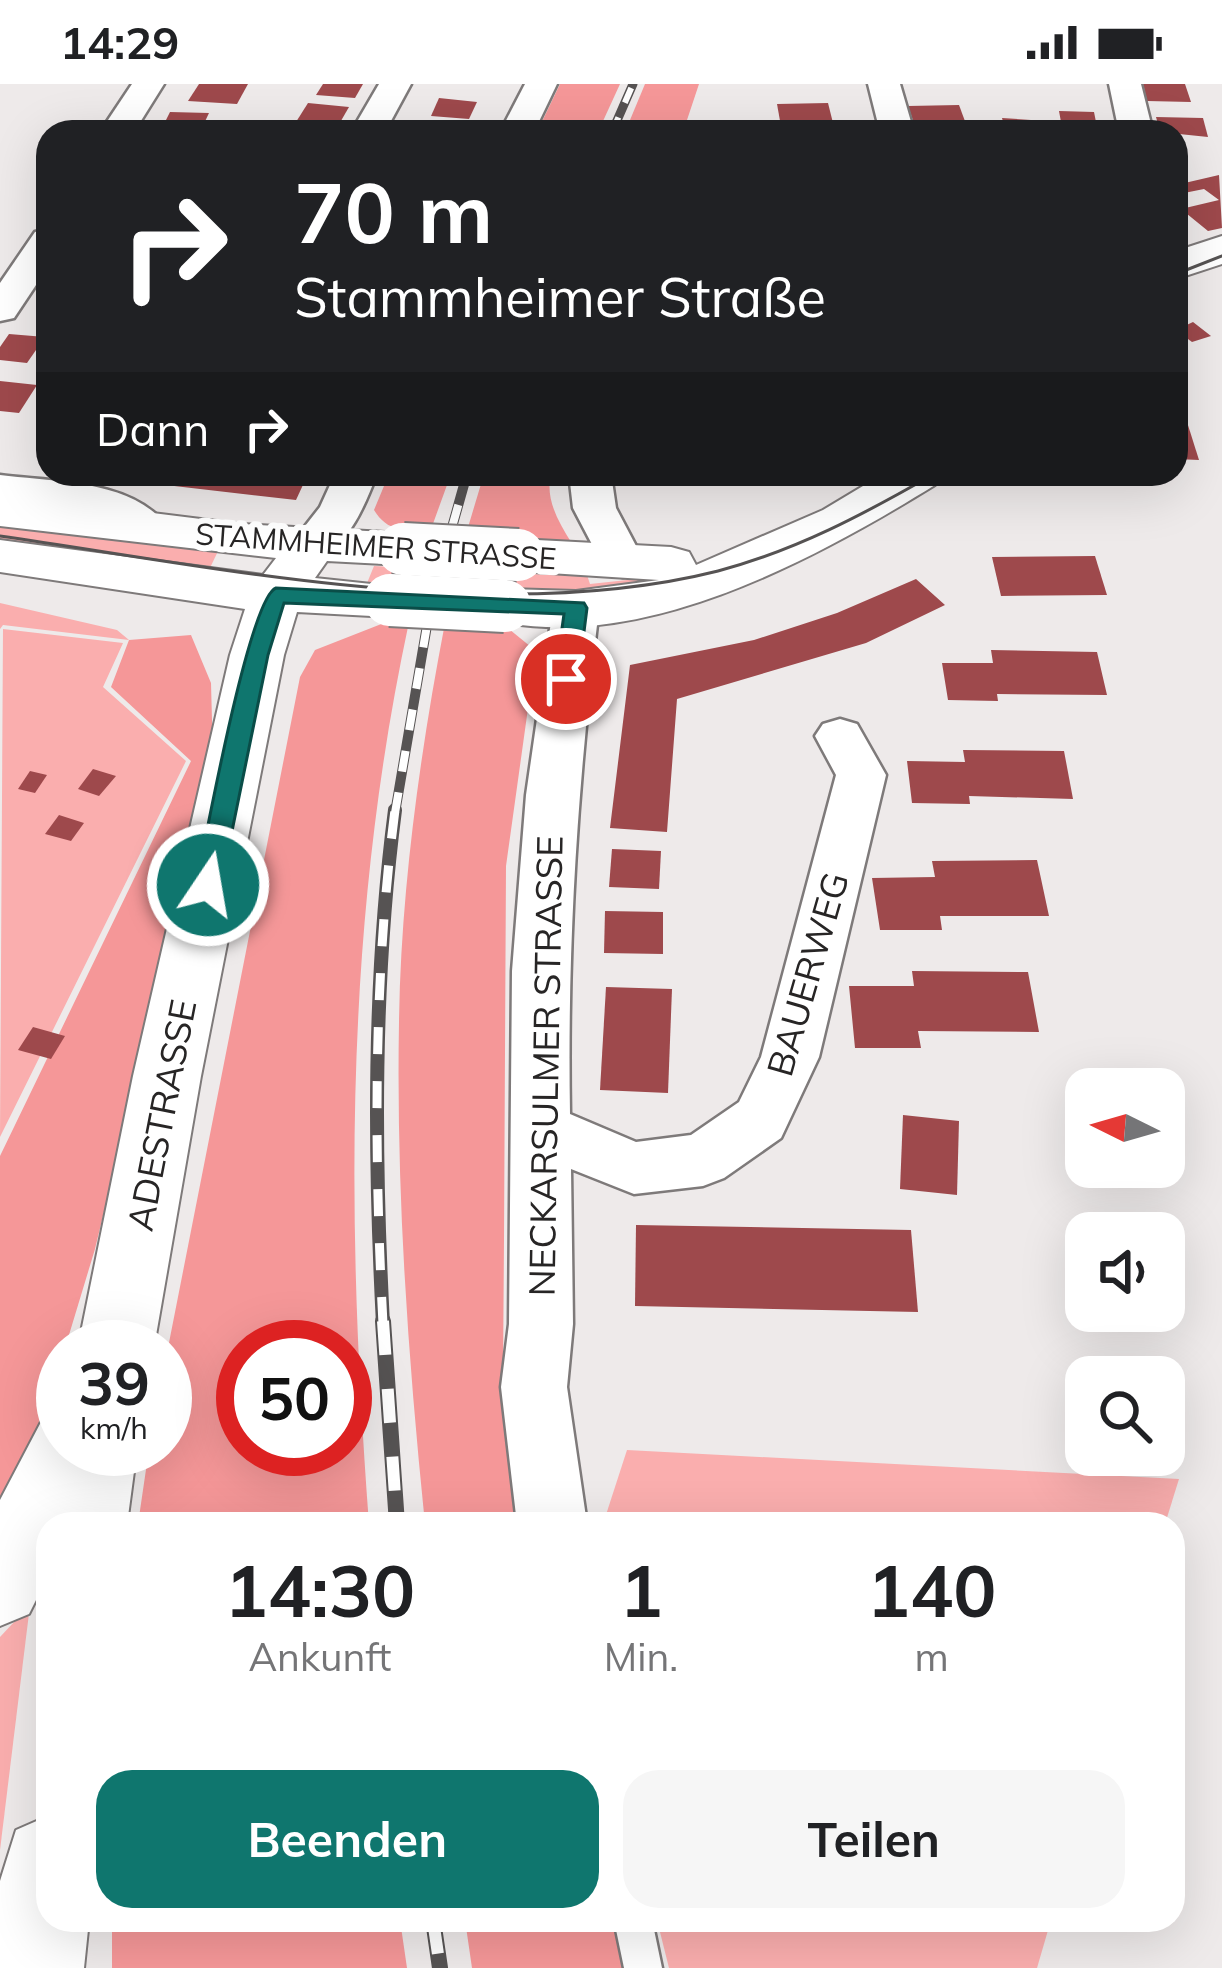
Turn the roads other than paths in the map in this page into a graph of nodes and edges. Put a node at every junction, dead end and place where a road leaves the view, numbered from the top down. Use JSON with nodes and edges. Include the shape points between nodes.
{"nodes":[{"id":1,"x":148,"y":84,"type":"edge"},
{"id":2,"x":395,"y":84,"type":"edge"},
{"id":3,"x":541,"y":84,"type":"edge"},
{"id":4,"x":884,"y":84,"type":"edge"},
{"id":5,"x":1125,"y":84,"type":"edge"},
{"id":6,"x":125,"y":120,"type":"edge"},
{"id":7,"x":375,"y":120,"type":"edge"},
{"id":8,"x":524,"y":120,"type":"edge"},
{"id":9,"x":894,"y":120,"type":"edge"},
{"id":10,"x":1133,"y":120,"type":"edge"},
{"id":11,"x":1222,"y":249,"type":"edge"},
{"id":12,"x":36,"y":258,"type":"edge"},
{"id":13,"x":1188,"y":262,"type":"edge"},
{"id":14,"x":3,"y":308,"type":"edge"},
{"id":15,"x":36,"y":309,"type":"edge"},
{"id":16,"x":351,"y":486,"type":"edge"},
{"id":17,"x":588,"y":486,"type":"edge"},
{"id":18,"x":898,"y":486,"type":"edge"},
{"id":19,"x":0,"y":488,"type":"edge"},
{"id":20,"x":0,"y":510,"type":"edge"},
{"id":21,"x":146,"y":528,"type":"junction"},
{"id":22,"x":314,"y":544,"type":"junction"},
{"id":23,"x":0,"y":556,"type":"edge"},
{"id":24,"x":753,"y":557,"type":"junction"},
{"id":25,"x":623,"y":563,"type":"junction"},
{"id":26,"x":68,"y":567,"type":"junction"},
{"id":27,"x":276,"y":595,"type":"junction"},
{"id":28,"x":576,"y":608,"type":"junction"},
{"id":29,"x":248,"y":697,"type":"junction"},
{"id":30,"x":840,"y":736,"type":"dead end"},
{"id":31,"x":542,"y":1129,"type":"junction"},
{"id":32,"x":120,"y":1320,"type":"edge"},
{"id":33,"x":55,"y":1476,"type":"edge"},
{"id":34,"x":94,"y":1476,"type":"edge"},
{"id":35,"x":37,"y":1512,"type":"edge"},
{"id":36,"x":88,"y":1512,"type":"edge"},
{"id":37,"x":550,"y":1512,"type":"edge"},
{"id":38,"x":36,"y":1514,"type":"edge"},
{"id":39,"x":0,"y":1585,"type":"edge"},
{"id":40,"x":41,"y":1932,"type":"edge"},
{"id":41,"x":636,"y":1932,"type":"edge"},
{"id":42,"x":0,"y":1958,"type":"edge"},
{"id":43,"x":26,"y":1968,"type":"edge"},
{"id":44,"x":38,"y":1968,"type":"edge"},
{"id":45,"x":643,"y":1968,"type":"edge"}],
"edges":[{"from":1,"to":6,"type":"street"},
{"from":2,"to":7,"type":"street"},
{"from":3,"to":8,"type":"street"},
{"from":4,"to":9,"type":"street"},
{"from":5,"to":10,"type":"street"},
{"from":11,"to":13,"type":"main road"},
{"from":12,"to":14,"type":"street"},
{"from":14,"to":15,"type":"street"},
{"from":16,"to":22,"type":"street"},
{"from":17,"to":25,"type":"street"},
{"from":18,"to":24,"type":"main road","name":"STAMMHEIMER STRASSE","via":[[841,521]]},
{"from":19,"to":21,"type":"street","via":[[104,502]]},
{"from":20,"to":21,"type":"main road","name":"STAMMHEIMER STRASSE"},
{"from":21,"to":22,"type":"main road","name":"STAMMHEIMER STRASSE"},
{"from":22,"to":25,"type":"main road","name":"STAMMHEIMER STRASSE","bridge":true},
{"from":22,"to":27,"type":"main road","name":"ADESTRASSE"},
{"from":23,"to":26,"type":"main road","name":"STAMMHEIMER STRASSE"},
{"from":24,"to":25,"type":"main road","name":"STAMMHEIMER STRASSE"},
{"from":24,"to":28,"type":"main road","name":"STAMMHEIMER STRASSE","via":[[675,595]]},
{"from":26,"to":27,"type":"main road","name":"STAMMHEIMER STRASSE"},
{"from":26,"to":29,"type":"main road","via":[[181,612],[222,653]]},
{"from":27,"to":28,"type":"main road","name":"STAMMHEIMER STRASSE","bridge":true},
{"from":27,"to":29,"type":"main road","name":"ADESTRASSE"},
{"from":28,"to":31,"type":"street","name":"NECKARSULMER STRASSE","via":[[551,795],[540,971]]},
{"from":29,"to":32,"type":"main road","name":"ADESTRASSE"},
{"from":30,"to":31,"type":"street","name":"BAUERWEG","via":[[861,775],[790,1057],[760,1120],[703,1160],[634,1168]]},
{"from":31,"to":37,"type":"street","name":"NECKARSULMER STRASSE","via":[[534,1387]]},
{"from":33,"to":35,"type":"main road"},
{"from":34,"to":36,"type":"main road"},
{"from":38,"to":39,"type":"main road"},
{"from":40,"to":44,"type":"main road"},
{"from":41,"to":45,"type":"lane"},
{"from":42,"to":43,"type":"main road"}]}
